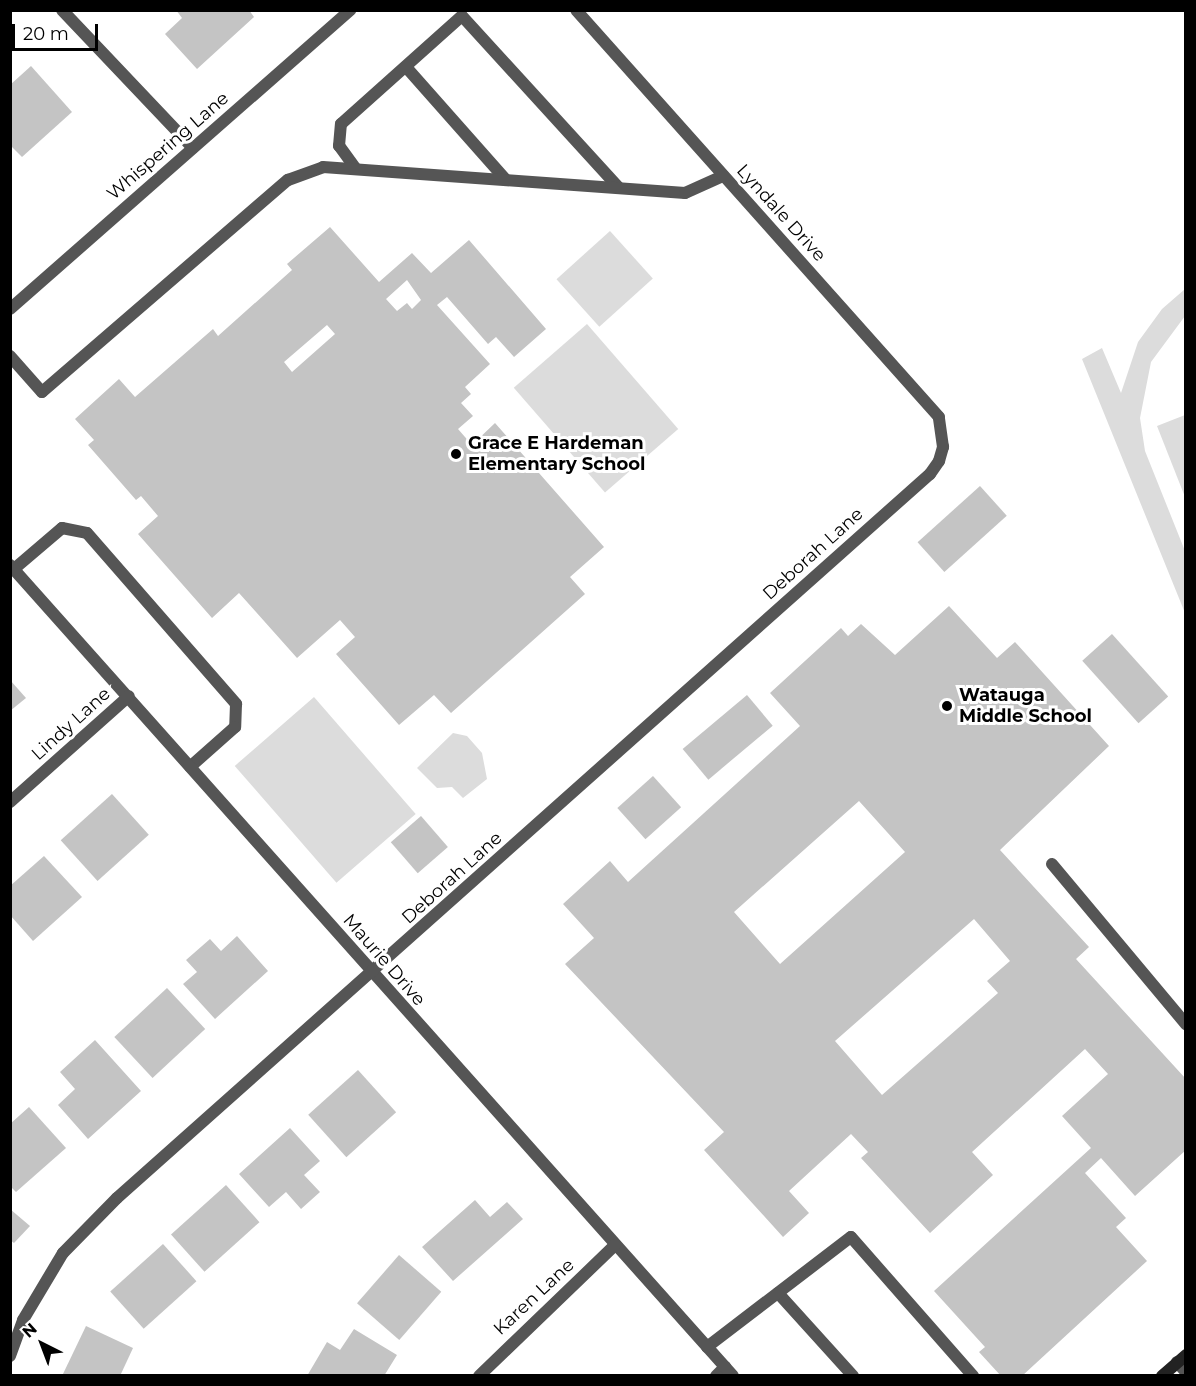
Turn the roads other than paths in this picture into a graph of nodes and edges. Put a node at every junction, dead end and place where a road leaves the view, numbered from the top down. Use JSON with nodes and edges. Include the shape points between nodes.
{"nodes":[{"id":1,"x":62,"y":10,"type":"edge"},
{"id":2,"x":350,"y":10,"type":"edge"},
{"id":3,"x":576,"y":10,"type":"edge"},
{"id":4,"x":406,"y":66,"type":"junction"},
{"id":5,"x":193,"y":148,"type":"junction"},
{"id":6,"x":356,"y":169,"type":"junction"},
{"id":7,"x":723,"y":176,"type":"junction"},
{"id":8,"x":505,"y":179,"type":"junction"},
{"id":9,"x":618,"y":187,"type":"junction"},
{"id":10,"x":10,"y":309,"type":"edge"},
{"id":11,"x":10,"y":356,"type":"edge"},
{"id":12,"x":943,"y":447,"type":"joint"},
{"id":13,"x":12,"y":567,"type":"edge"},
{"id":14,"x":129,"y":696,"type":"junction"},
{"id":15,"x":190,"y":767,"type":"junction"},
{"id":16,"x":10,"y":802,"type":"edge"},
{"id":17,"x":1052,"y":864,"type":"dead end"},
{"id":18,"x":371,"y":974,"type":"junction"},
{"id":19,"x":1185,"y":1024,"type":"edge"},
{"id":20,"x":615,"y":1245,"type":"junction"},
{"id":21,"x":778,"y":1293,"type":"junction"},
{"id":22,"x":707,"y":1347,"type":"junction"},
{"id":23,"x":10,"y":1356,"type":"edge"},
{"id":24,"x":1183,"y":1363,"type":"edge"},
{"id":25,"x":724,"y":1373,"type":"edge"},
{"id":26,"x":479,"y":1376,"type":"edge"},
{"id":27,"x":853,"y":1376,"type":"edge"},
{"id":28,"x":973,"y":1376,"type":"edge"},
{"id":29,"x":1162,"y":1376,"type":"edge"}],
"edges":[{"from":1,"to":5,"type":"street"},
{"from":2,"to":5,"type":"street","name":"Whispering Lane"},
{"from":3,"to":7,"type":"street","name":"Lyndale Drive"},
{"from":4,"to":6,"type":"street","via":[[341,124],[339,146]]},
{"from":4,"to":8,"type":"street"},
{"from":4,"to":9,"type":"street","via":[[462,16]]},
{"from":5,"to":10,"type":"street","name":"Whispering Lane"},
{"from":6,"to":8,"type":"street"},
{"from":6,"to":11,"type":"street","via":[[323,167],[288,180],[42,392]]},
{"from":7,"to":9,"type":"street","via":[[685,193]]},
{"from":7,"to":12,"type":"street","name":"Lyndale Drive","via":[[939,417]]},
{"from":8,"to":9,"type":"street"},
{"from":12,"to":18,"type":"street","name":"Deborah Lane","via":[[930,474]]},
{"from":13,"to":14,"type":"street","name":"Maurie Drive"},
{"from":13,"to":15,"type":"street","via":[[62,528],[87,533],[236,704],[235,727]]},
{"from":14,"to":15,"type":"street","name":"Maurie Drive"},
{"from":14,"to":16,"type":"street","name":"Lindy Lane"},
{"from":15,"to":18,"type":"street","name":"Maurie Drive"},
{"from":17,"to":19,"type":"street"},
{"from":18,"to":20,"type":"street","name":"Maurie Drive"},
{"from":18,"to":23,"type":"street","name":"Deborah Lane","via":[[117,1198],[63,1253],[23,1320]]},
{"from":20,"to":22,"type":"street","name":"Maurie Drive"},
{"from":20,"to":26,"type":"street","name":"Karen Lane"},
{"from":21,"to":22,"type":"street"},
{"from":21,"to":27,"type":"street"},
{"from":21,"to":28,"type":"street","via":[[851,1237]]},
{"from":22,"to":25,"type":"street","name":"Maurie Drive"},
{"from":24,"to":29,"type":"main road"}]}
